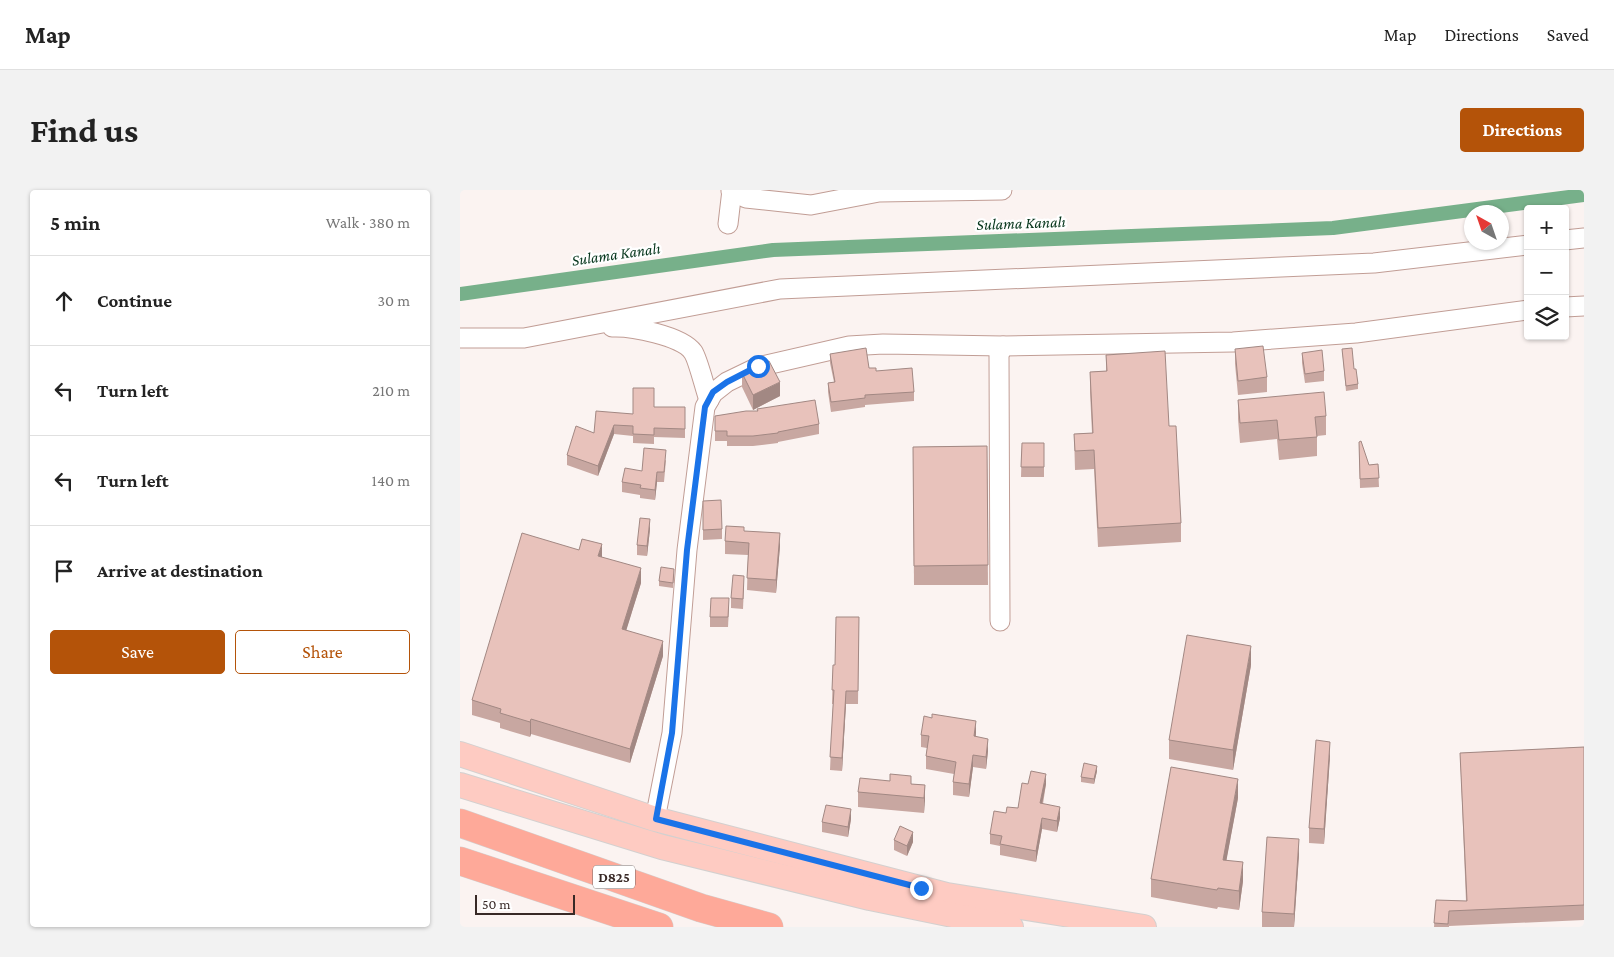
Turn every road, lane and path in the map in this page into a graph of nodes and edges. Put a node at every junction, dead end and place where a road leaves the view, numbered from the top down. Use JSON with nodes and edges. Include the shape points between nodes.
{"nodes":[{"id":1,"x":1002,"y":190,"type":"edge"},
{"id":2,"x":731,"y":191,"type":"edge"},
{"id":3,"x":728,"y":224,"type":"dead end"},
{"id":4,"x":1584,"y":238,"type":"edge"},
{"id":5,"x":1569,"y":240,"type":"edge"},
{"id":6,"x":1524,"y":245,"type":"edge"},
{"id":7,"x":1584,"y":306,"type":"edge"},
{"id":8,"x":1569,"y":307,"type":"edge"},
{"id":9,"x":1524,"y":311,"type":"edge"},
{"id":10,"x":571,"y":329,"type":"junction"},
{"id":11,"x":460,"y":338,"type":"edge"},
{"id":12,"x":1003,"y":346,"type":"junction"},
{"id":13,"x":709,"y":400,"type":"junction"},
{"id":14,"x":1000,"y":621,"type":"dead end"},
{"id":15,"x":460,"y":754,"type":"edge"},
{"id":16,"x":460,"y":785,"type":"edge"},
{"id":17,"x":656,"y":819,"type":"junction"},
{"id":18,"x":460,"y":823,"type":"edge"},
{"id":19,"x":460,"y":861,"type":"edge"},
{"id":20,"x":659,"y":927,"type":"edge"},
{"id":21,"x":769,"y":927,"type":"edge"},
{"id":22,"x":1011,"y":927,"type":"edge"},
{"id":23,"x":1144,"y":927,"type":"edge"}],
"edges":[{"from":1,"to":2,"type":"street","via":[[879,192],[811,206],[746,198]]},
{"from":2,"to":3,"type":"street"},
{"from":4,"to":5,"type":"street"},
{"from":6,"to":10,"type":"street","via":[[1374,263],[780,289]]},
{"from":7,"to":8,"type":"street"},
{"from":9,"to":12,"type":"street","via":[[1356,333],[1242,342]]},
{"from":10,"to":11,"type":"street","via":[[524,338]]},
{"from":10,"to":13,"type":"street","via":[[621,326],[680,340],[695,354]]},
{"from":12,"to":13,"type":"street","via":[[849,346],[758,366],[727,382],[713,392]]},
{"from":12,"to":14,"type":"street","via":[[999,355]]},
{"from":13,"to":17,"type":"street","via":[[705,407],[687,550],[672,733]]},
{"from":15,"to":17,"type":"main road"},
{"from":16,"to":22,"type":"main road","via":[[662,847],[870,898]]},
{"from":17,"to":23,"type":"main road","via":[[947,895]]},
{"from":18,"to":21,"type":"highway","number":"D825","via":[[701,908]]},
{"from":19,"to":20,"type":"highway","number":"D825"}]}
